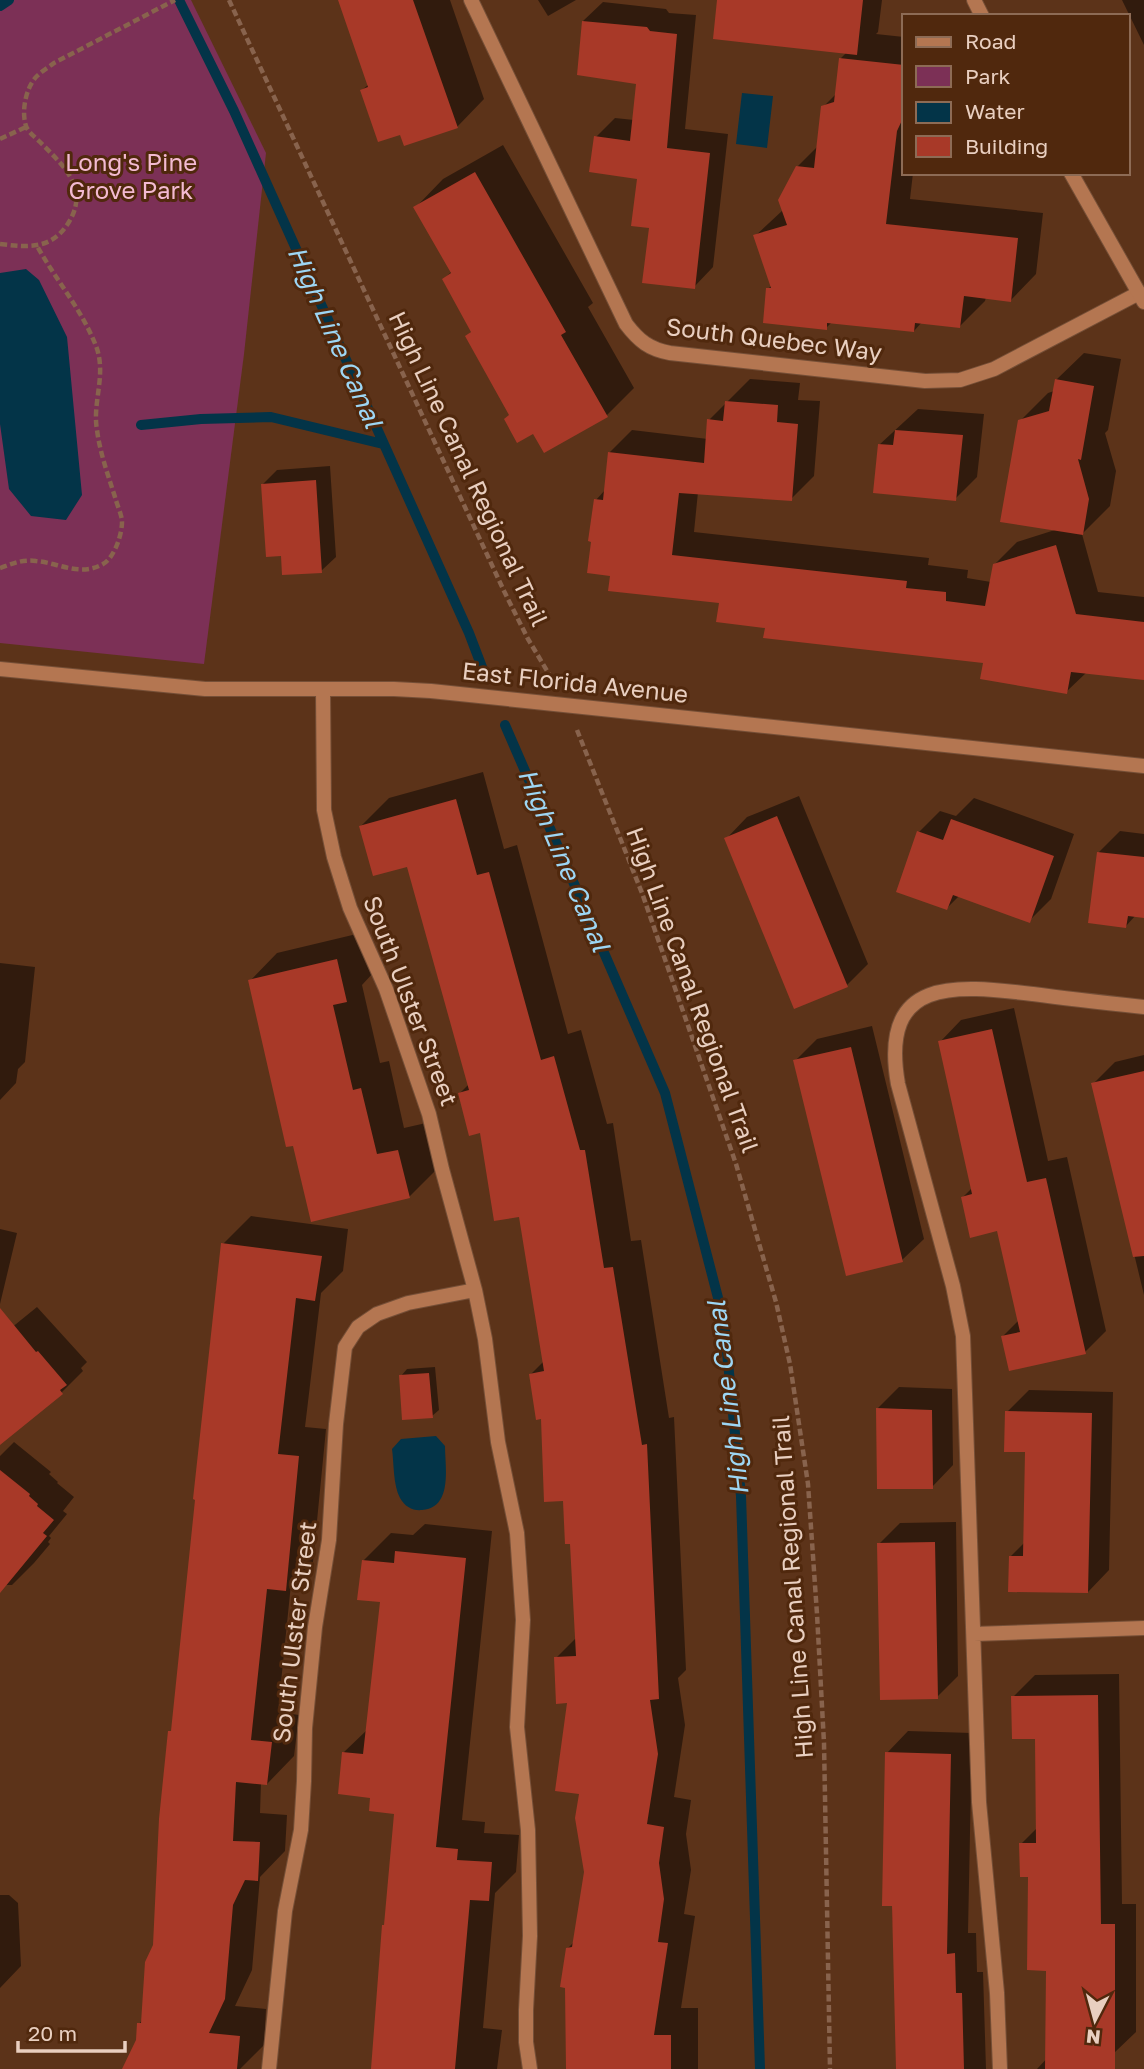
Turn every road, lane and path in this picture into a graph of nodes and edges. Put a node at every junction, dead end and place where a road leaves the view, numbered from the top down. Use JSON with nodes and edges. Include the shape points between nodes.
{"nodes":[{"id":1,"x":175,"y":0,"type":"edge"},
{"id":2,"x":229,"y":0,"type":"edge"},
{"id":3,"x":471,"y":0,"type":"edge"},
{"id":4,"x":26,"y":127,"type":"junction"},
{"id":5,"x":0,"y":139,"type":"edge"},
{"id":6,"x":1072,"y":175,"type":"edge"},
{"id":7,"x":0,"y":244,"type":"edge"},
{"id":8,"x":37,"y":246,"type":"junction"},
{"id":9,"x":1142,"y":298,"type":"edge"},
{"id":10,"x":0,"y":568,"type":"edge"},
{"id":11,"x":0,"y":669,"type":"edge"},
{"id":12,"x":323,"y":689,"type":"junction"},
{"id":13,"x":568,"y":706,"type":"junction"},
{"id":14,"x":1144,"y":766,"type":"edge"},
{"id":15,"x":1144,"y":1007,"type":"edge"},
{"id":16,"x":475,"y":1290,"type":"junction"},
{"id":17,"x":1144,"y":1628,"type":"edge"},
{"id":18,"x":974,"y":1634,"type":"junction"},
{"id":19,"x":269,"y":2069,"type":"edge"},
{"id":20,"x":530,"y":2069,"type":"edge"},
{"id":21,"x":830,"y":2069,"type":"edge"},
{"id":22,"x":1000,"y":2069,"type":"edge"}],
"edges":[{"from":1,"to":4,"type":"path","via":[[37,75],[24,107]]},
{"from":2,"to":13,"type":"path","name":"High Line Canal Regional Trail","via":[[504,591]]},
{"from":3,"to":9,"type":"street","name":"South Quebec Way","via":[[626,324],[649,348],[925,381],[960,380],[994,369]]},
{"from":4,"to":5,"type":"path"},
{"from":4,"to":8,"type":"path","via":[[68,170],[76,205],[61,234]]},
{"from":6,"to":9,"type":"street","name":"South Quebec Way"},
{"from":7,"to":8,"type":"path"},
{"from":8,"to":10,"type":"path","via":[[97,349],[102,374],[96,428],[122,522],[118,543],[106,564],[86,570],[18,561]]},
{"from":11,"to":12,"type":"street","name":"East Florida Avenue","via":[[205,690]]},
{"from":12,"to":13,"type":"street","name":"East Florida Avenue","via":[[406,689]]},
{"from":12,"to":16,"type":"street","name":"South Ulster Street","via":[[324,810],[340,880],[418,1080]]},
{"from":13,"to":14,"type":"street","name":"East Florida Avenue"},
{"from":13,"to":21,"type":"path","name":"High Line Canal Regional Trail","via":[[642,894],[736,1164],[790,1364],[808,1484],[817,1614]]},
{"from":15,"to":18,"type":"street","via":[[954,989],[921,998],[904,1014],[898,1030],[894,1062],[898,1084],[963,1336]]},
{"from":16,"to":19,"type":"street","name":"South Ulster Street","via":[[377,1314],[358,1327],[345,1347],[335,1424],[329,1540],[304,1728],[301,1830],[285,1911]]},
{"from":16,"to":20,"type":"street","name":"South Ulster Street","via":[[522,1575],[517,1727],[528,1842],[526,2021]]},
{"from":17,"to":18,"type":"street"},
{"from":18,"to":22,"type":"street","via":[[981,1837],[998,1993]]}]}
